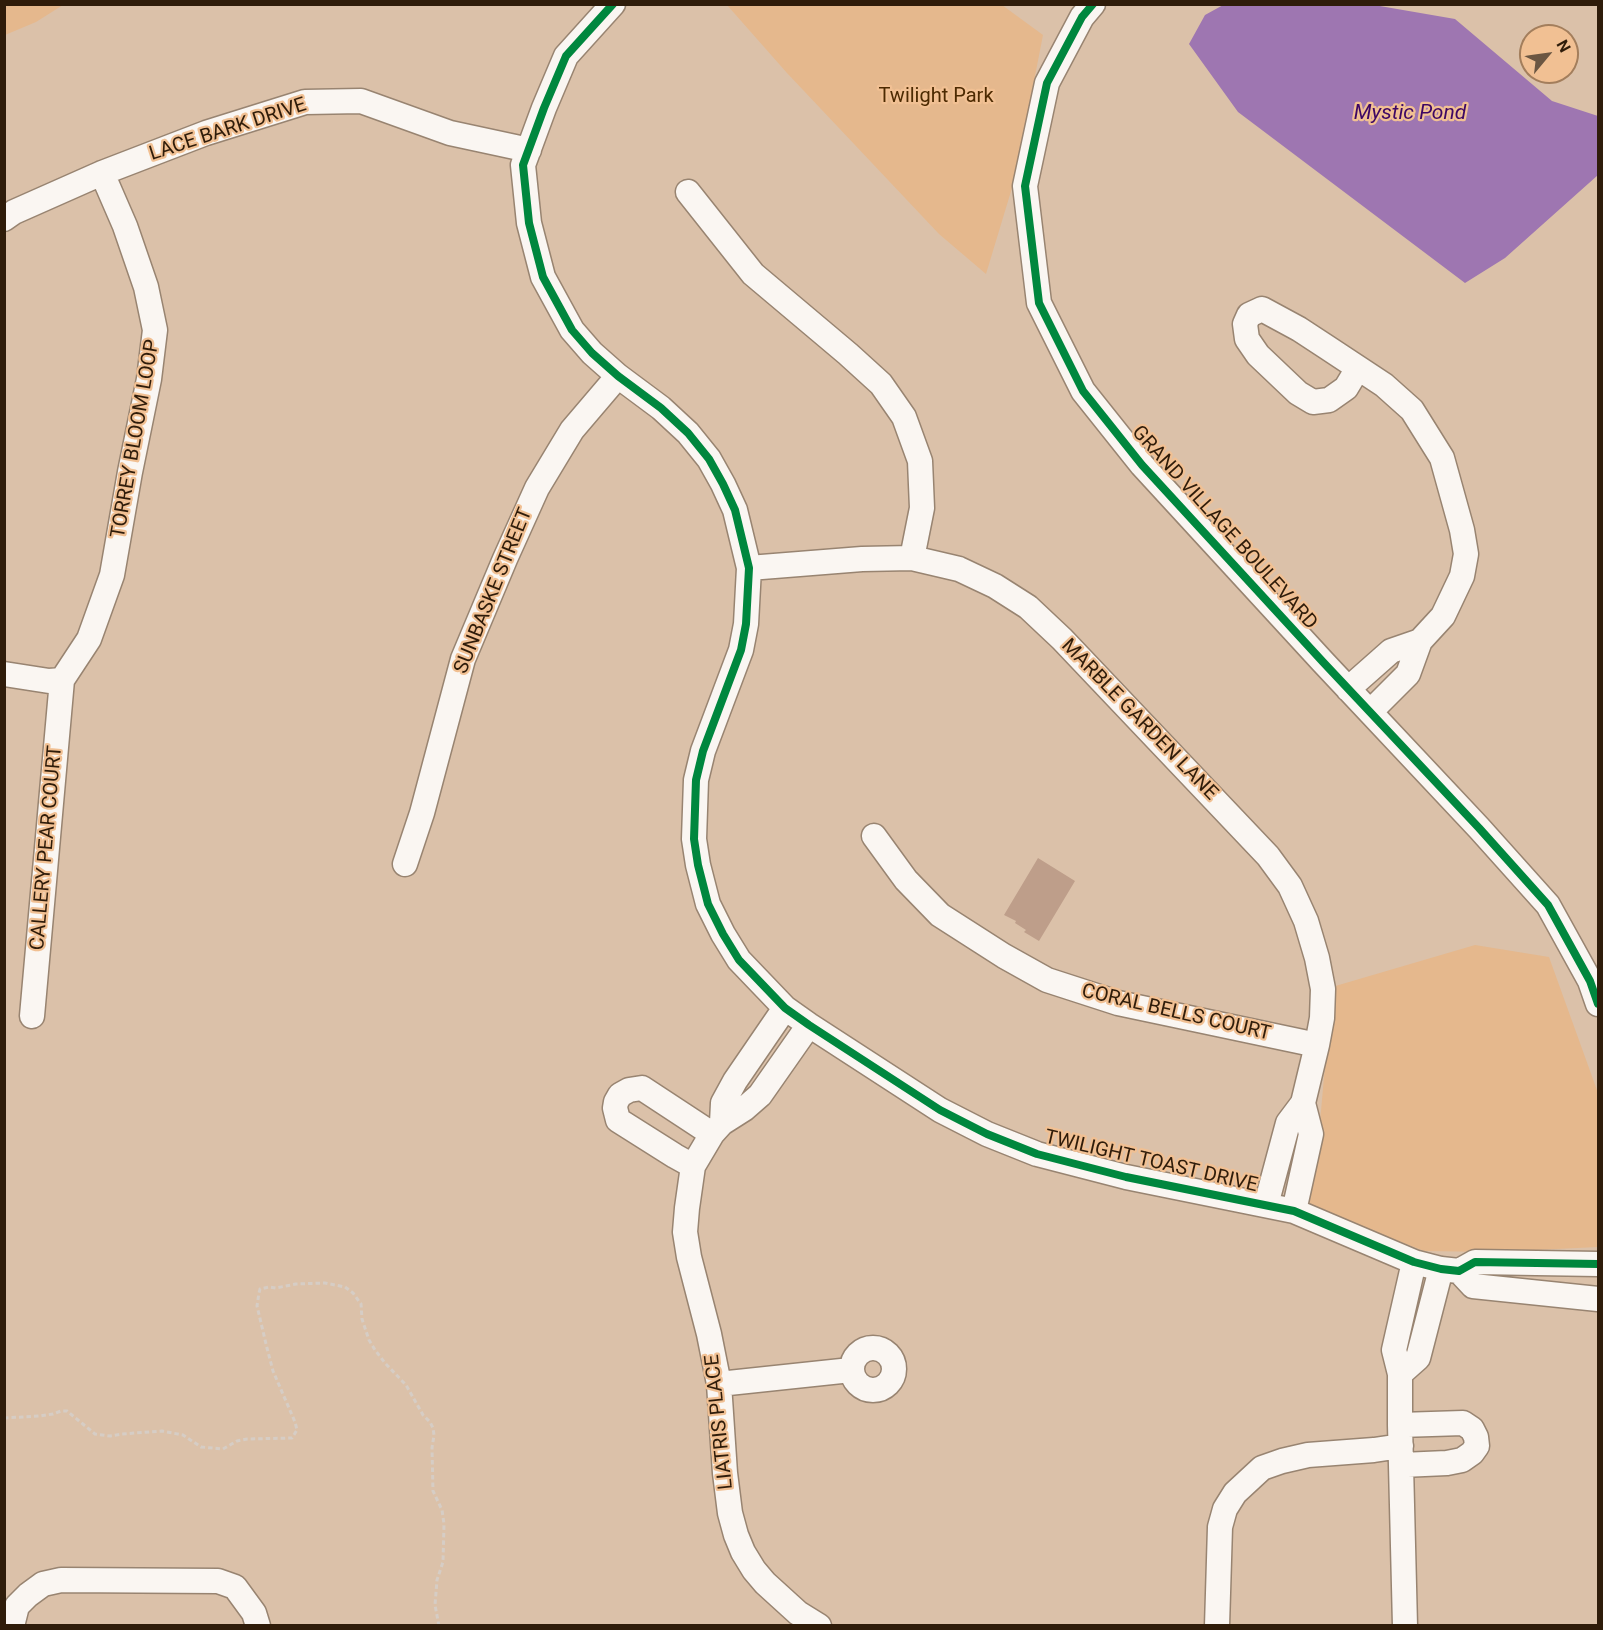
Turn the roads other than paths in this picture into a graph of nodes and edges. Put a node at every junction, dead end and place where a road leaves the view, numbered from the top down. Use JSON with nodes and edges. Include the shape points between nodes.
{"nodes":[{"id":1,"x":613,"y":4,"type":"edge"},
{"id":2,"x":1093,"y":4,"type":"edge"},
{"id":3,"x":529,"y":150,"type":"junction"},
{"id":4,"x":102,"y":173,"type":"junction"},
{"id":5,"x":688,"y":192,"type":"dead end"},
{"id":6,"x":4,"y":219,"type":"edge"},
{"id":7,"x":1358,"y":368,"type":"junction"},
{"id":8,"x":618,"y":376,"type":"junction"},
{"id":9,"x":912,"y":558,"type":"junction"},
{"id":10,"x":749,"y":568,"type":"junction"},
{"id":11,"x":1420,"y":641,"type":"junction"},
{"id":12,"x":4,"y":674,"type":"edge"},
{"id":13,"x":62,"y":680,"type":"junction"},
{"id":14,"x":1348,"y":689,"type":"junction"},
{"id":15,"x":1370,"y":712,"type":"junction"},
{"id":16,"x":874,"y":836,"type":"dead end"},
{"id":17,"x":405,"y":864,"type":"dead end"},
{"id":18,"x":1599,"y":1004,"type":"edge"},
{"id":19,"x":784,"y":1008,"type":"junction"},
{"id":20,"x":32,"y":1016,"type":"dead end"},
{"id":21,"x":809,"y":1025,"type":"junction"},
{"id":22,"x":1317,"y":1045,"type":"junction"},
{"id":23,"x":1303,"y":1103,"type":"junction"},
{"id":24,"x":717,"y":1128,"type":"junction"},
{"id":25,"x":693,"y":1166,"type":"junction"},
{"id":26,"x":1266,"y":1205,"type":"junction"},
{"id":27,"x":1294,"y":1211,"type":"junction"},
{"id":28,"x":1414,"y":1262,"type":"junction"},
{"id":29,"x":1599,"y":1264,"type":"edge"},
{"id":30,"x":1450,"y":1270,"type":"junction"},
{"id":31,"x":1599,"y":1299,"type":"edge"},
{"id":32,"x":852,"y":1370,"type":"dead end"},
{"id":33,"x":1401,"y":1374,"type":"junction"},
{"id":34,"x":719,"y":1384,"type":"junction"},
{"id":35,"x":1401,"y":1445,"type":"junction"},
{"id":36,"x":12,"y":1626,"type":"edge"},
{"id":37,"x":258,"y":1626,"type":"edge"},
{"id":38,"x":819,"y":1626,"type":"edge"},
{"id":39,"x":1217,"y":1626,"type":"edge"},
{"id":40,"x":1405,"y":1626,"type":"edge"}],
"edges":[{"from":1,"to":3,"type":"street","name":"TWILIGHT TOAST DRIVE","via":[[566,56]]},
{"from":2,"to":14,"type":"street","name":"GRAND VILLAGE BOULEVARD","via":[[1047,83],[1025,186],[1039,303],[1083,391],[1142,465]]},
{"from":3,"to":4,"type":"street","name":"LACE BARK DRIVE","via":[[450,133],[361,101],[305,102],[206,133]]},
{"from":3,"to":8,"type":"street","name":"TWILIGHT TOAST DRIVE","via":[[523,165],[529,223],[543,277],[572,330]]},
{"from":4,"to":6,"type":"street"},
{"from":4,"to":13,"type":"street","name":"TORREY BLOOM LOOP","via":[[146,287],[155,330],[112,575],[89,639]]},
{"from":5,"to":9,"type":"street","via":[[753,274],[881,384],[904,417],[920,461],[922,508]]},
{"from":7,"to":7,"type":"street","via":[[1262,309],[1249,315],[1245,324],[1247,339],[1258,355],[1313,402],[1329,400],[1346,388]]},
{"from":7,"to":11,"type":"street","via":[[1412,410],[1442,458],[1462,530],[1466,554],[1462,576],[1443,616]]},
{"from":8,"to":10,"type":"street","name":"TWILIGHT TOAST DRIVE","via":[[662,408],[709,459],[735,510]]},
{"from":8,"to":17,"type":"street","name":"SUNBASKE STREET","via":[[572,430],[537,488],[505,559],[463,659]]},
{"from":9,"to":10,"type":"street","name":"MARBLE GARDEN LANE"},
{"from":9,"to":22,"type":"street","name":"MARBLE GARDEN LANE","via":[[959,569],[1028,607],[1268,856],[1290,886],[1317,958],[1323,989]]},
{"from":10,"to":19,"type":"street","name":"TWILIGHT TOAST DRIVE","via":[[741,650],[696,780],[694,839],[708,904],[723,934],[740,960]]},
{"from":11,"to":14,"type":"street","via":[[1391,651]]},
{"from":11,"to":15,"type":"street","via":[[1408,674]]},
{"from":12,"to":13,"type":"street"},
{"from":13,"to":20,"type":"street","name":"CALLERY PEAR COURT"},
{"from":14,"to":15,"type":"street","name":"GRAND VILLAGE BOULEVARD"},
{"from":15,"to":18,"type":"street","name":"GRAND VILLAGE BOULEVARD","via":[[1548,905]]},
{"from":16,"to":22,"type":"street","name":"CORAL BELLS COURT","via":[[906,880],[940,915],[1047,980],[1118,1003]]},
{"from":19,"to":21,"type":"street","name":"TWILIGHT TOAST DRIVE"},
{"from":19,"to":24,"type":"street","name":"LIATRIS PLACE","via":[[735,1081],[723,1103]]},
{"from":21,"to":24,"type":"street","name":"LIATRIS PLACE","via":[[760,1095]]},
{"from":21,"to":26,"type":"street","name":"TWILIGHT TOAST DRIVE","via":[[940,1110],[1037,1154],[1126,1177]]},
{"from":22,"to":23,"type":"street","name":"MARBLE GARDEN LANE"},
{"from":23,"to":26,"type":"street","name":"MARBLE GARDEN LANE","via":[[1288,1124]]},
{"from":23,"to":27,"type":"street","name":"MARBLE GARDEN LANE","via":[[1311,1134]]},
{"from":24,"to":25,"type":"street","name":"LIATRIS PLACE"},
{"from":24,"to":25,"type":"street","via":[[642,1088],[620,1095],[615,1108],[618,1120]]},
{"from":25,"to":34,"type":"street","name":"LIATRIS PLACE","via":[[685,1232]]},
{"from":26,"to":27,"type":"street","name":"TWILIGHT TOAST DRIVE"},
{"from":27,"to":28,"type":"street","name":"TWILIGHT TOAST DRIVE"},
{"from":28,"to":30,"type":"street","name":"TWILIGHT TOAST DRIVE"},
{"from":28,"to":33,"type":"street","via":[[1394,1350]]},
{"from":29,"to":30,"type":"street","via":[[1475,1262]]},
{"from":30,"to":31,"type":"street","name":"TWILIGHT TOAST DRIVE","via":[[1473,1286]]},
{"from":30,"to":33,"type":"street","via":[[1418,1358]]},
{"from":32,"to":34,"type":"street"},
{"from":33,"to":35,"type":"street"},
{"from":34,"to":38,"type":"street","name":"LIATRIS PLACE","via":[[725,1473],[736,1536],[754,1570],[773,1591]]},
{"from":35,"to":39,"type":"street","via":[[1282,1461],[1262,1468],[1242,1486],[1226,1509],[1220,1527]]},
{"from":35,"to":40,"type":"street"},
{"from":36,"to":37,"type":"street","via":[[17,1606],[28,1595],[43,1584],[61,1580],[218,1581],[235,1587],[254,1613]]}]}
